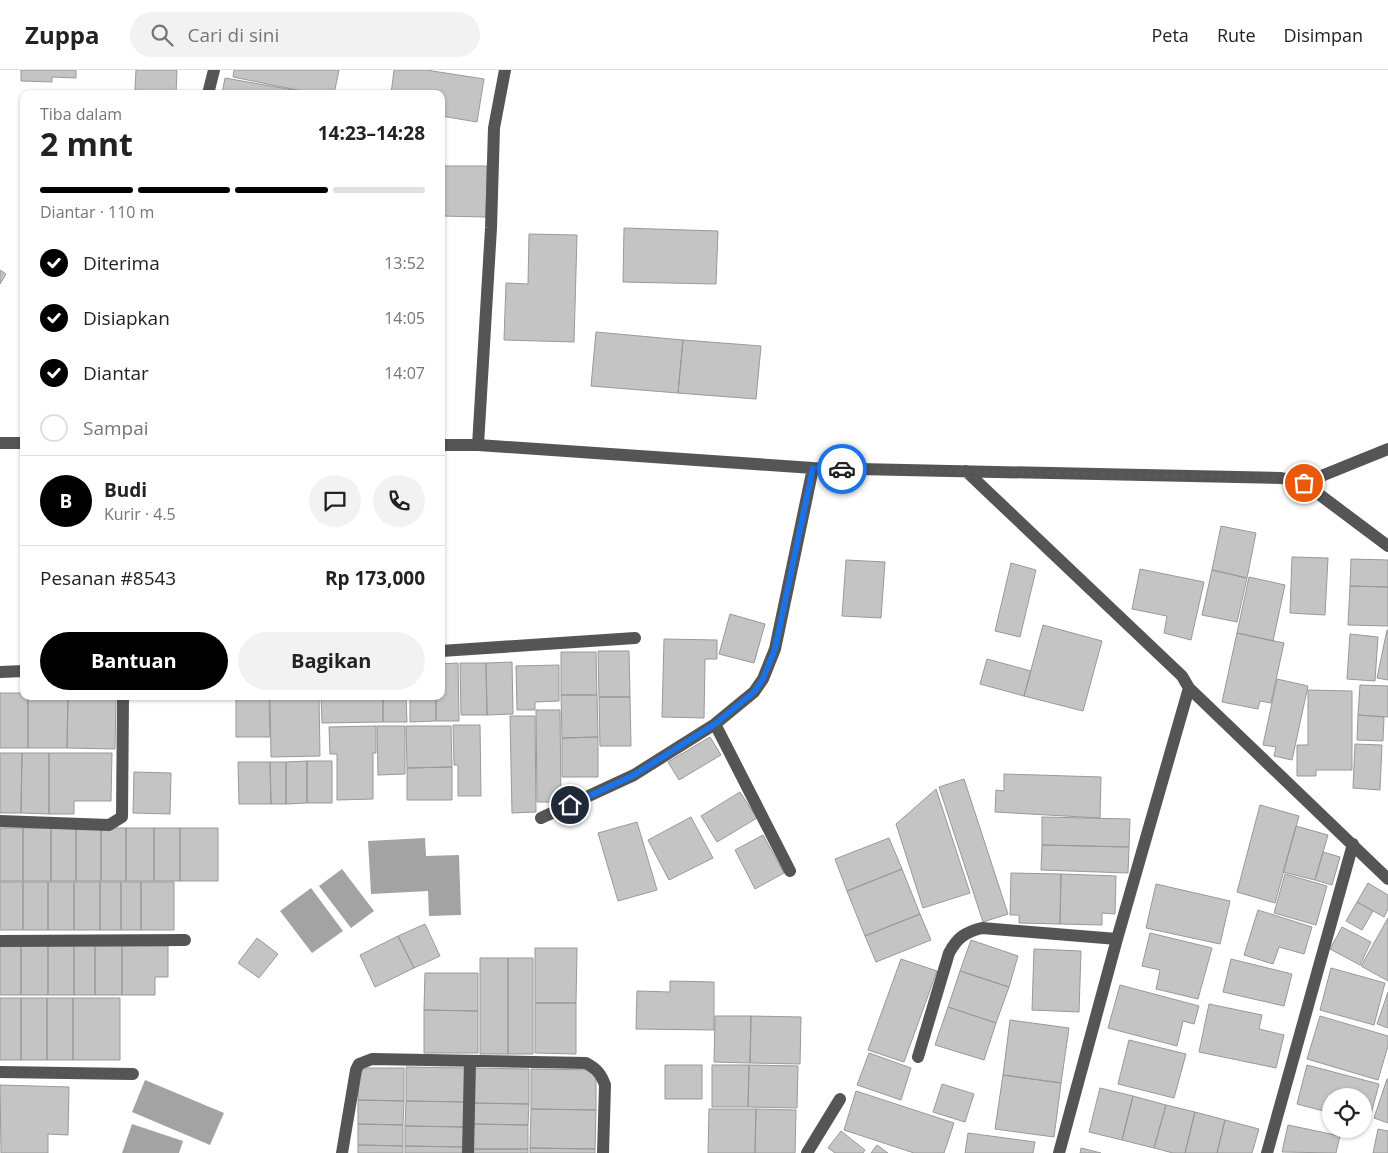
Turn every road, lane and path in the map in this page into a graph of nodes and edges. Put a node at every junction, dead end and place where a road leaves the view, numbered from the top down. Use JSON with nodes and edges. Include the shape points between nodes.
{"nodes":[{"id":1,"x":214,"y":70,"type":"edge"},
{"id":2,"x":505,"y":70,"type":"edge"},
{"id":3,"x":209,"y":90,"type":"edge"},
{"id":4,"x":0,"y":443,"type":"edge"},
{"id":5,"x":20,"y":443,"type":"edge"},
{"id":6,"x":445,"y":445,"type":"edge"},
{"id":7,"x":478,"y":445,"type":"junction"},
{"id":8,"x":1388,"y":449,"type":"edge"},
{"id":9,"x":813,"y":468,"type":"junction"},
{"id":10,"x":966,"y":471,"type":"junction"},
{"id":11,"x":1304,"y":483,"type":"junction"},
{"id":12,"x":1388,"y":546,"type":"edge"},
{"id":13,"x":635,"y":638,"type":"dead end"},
{"id":14,"x":445,"y":651,"type":"edge"},
{"id":15,"x":20,"y":671,"type":"edge"},
{"id":16,"x":0,"y":672,"type":"edge"},
{"id":17,"x":1189,"y":688,"type":"junction"},
{"id":18,"x":123,"y":700,"type":"edge"},
{"id":19,"x":715,"y":724,"type":"junction"},
{"id":20,"x":541,"y":818,"type":"dead end"},
{"id":21,"x":0,"y":821,"type":"edge"},
{"id":22,"x":1352,"y":844,"type":"junction"},
{"id":23,"x":790,"y":871,"type":"dead end"},
{"id":24,"x":1388,"y":879,"type":"edge"},
{"id":25,"x":1117,"y":939,"type":"junction"},
{"id":26,"x":0,"y":940,"type":"edge"},
{"id":27,"x":184,"y":940,"type":"dead end"},
{"id":28,"x":918,"y":1057,"type":"dead end"},
{"id":29,"x":470,"y":1061,"type":"junction"},
{"id":30,"x":0,"y":1072,"type":"edge"},
{"id":31,"x":133,"y":1074,"type":"dead end"},
{"id":32,"x":840,"y":1098,"type":"dead end"},
{"id":33,"x":342,"y":1153,"type":"edge"},
{"id":34,"x":468,"y":1153,"type":"edge"},
{"id":35,"x":603,"y":1153,"type":"edge"},
{"id":36,"x":807,"y":1153,"type":"edge"},
{"id":37,"x":1059,"y":1153,"type":"edge"},
{"id":38,"x":1267,"y":1153,"type":"edge"}],
"edges":[{"from":1,"to":3,"type":"street"},
{"from":2,"to":7,"type":"street","via":[[494,128]]},
{"from":4,"to":5,"type":"street"},
{"from":6,"to":7,"type":"street"},
{"from":7,"to":9,"type":"street"},
{"from":8,"to":11,"type":"street"},
{"from":9,"to":10,"type":"street"},
{"from":9,"to":19,"type":"street","via":[[770,665],[754,692]]},
{"from":10,"to":11,"type":"street","via":[[1281,478]]},
{"from":10,"to":17,"type":"street","via":[[1182,676]]},
{"from":11,"to":12,"type":"street"},
{"from":13,"to":14,"type":"street"},
{"from":15,"to":16,"type":"street"},
{"from":17,"to":22,"type":"street"},
{"from":17,"to":25,"type":"street"},
{"from":18,"to":21,"type":"street","via":[[122,817],[109,825]]},
{"from":19,"to":20,"type":"street","via":[[621,782]]},
{"from":19,"to":23,"type":"street"},
{"from":22,"to":24,"type":"street"},
{"from":22,"to":38,"type":"street"},
{"from":25,"to":28,"type":"street","via":[[982,928],[967,932],[949,953]]},
{"from":25,"to":37,"type":"street"},
{"from":26,"to":27,"type":"street"},
{"from":29,"to":33,"type":"street","via":[[372,1059],[359,1064]]},
{"from":29,"to":34,"type":"street"},
{"from":29,"to":35,"type":"street","via":[[586,1063],[596,1068],[605,1085]]},
{"from":30,"to":31,"type":"street"},
{"from":32,"to":36,"type":"street"}]}
